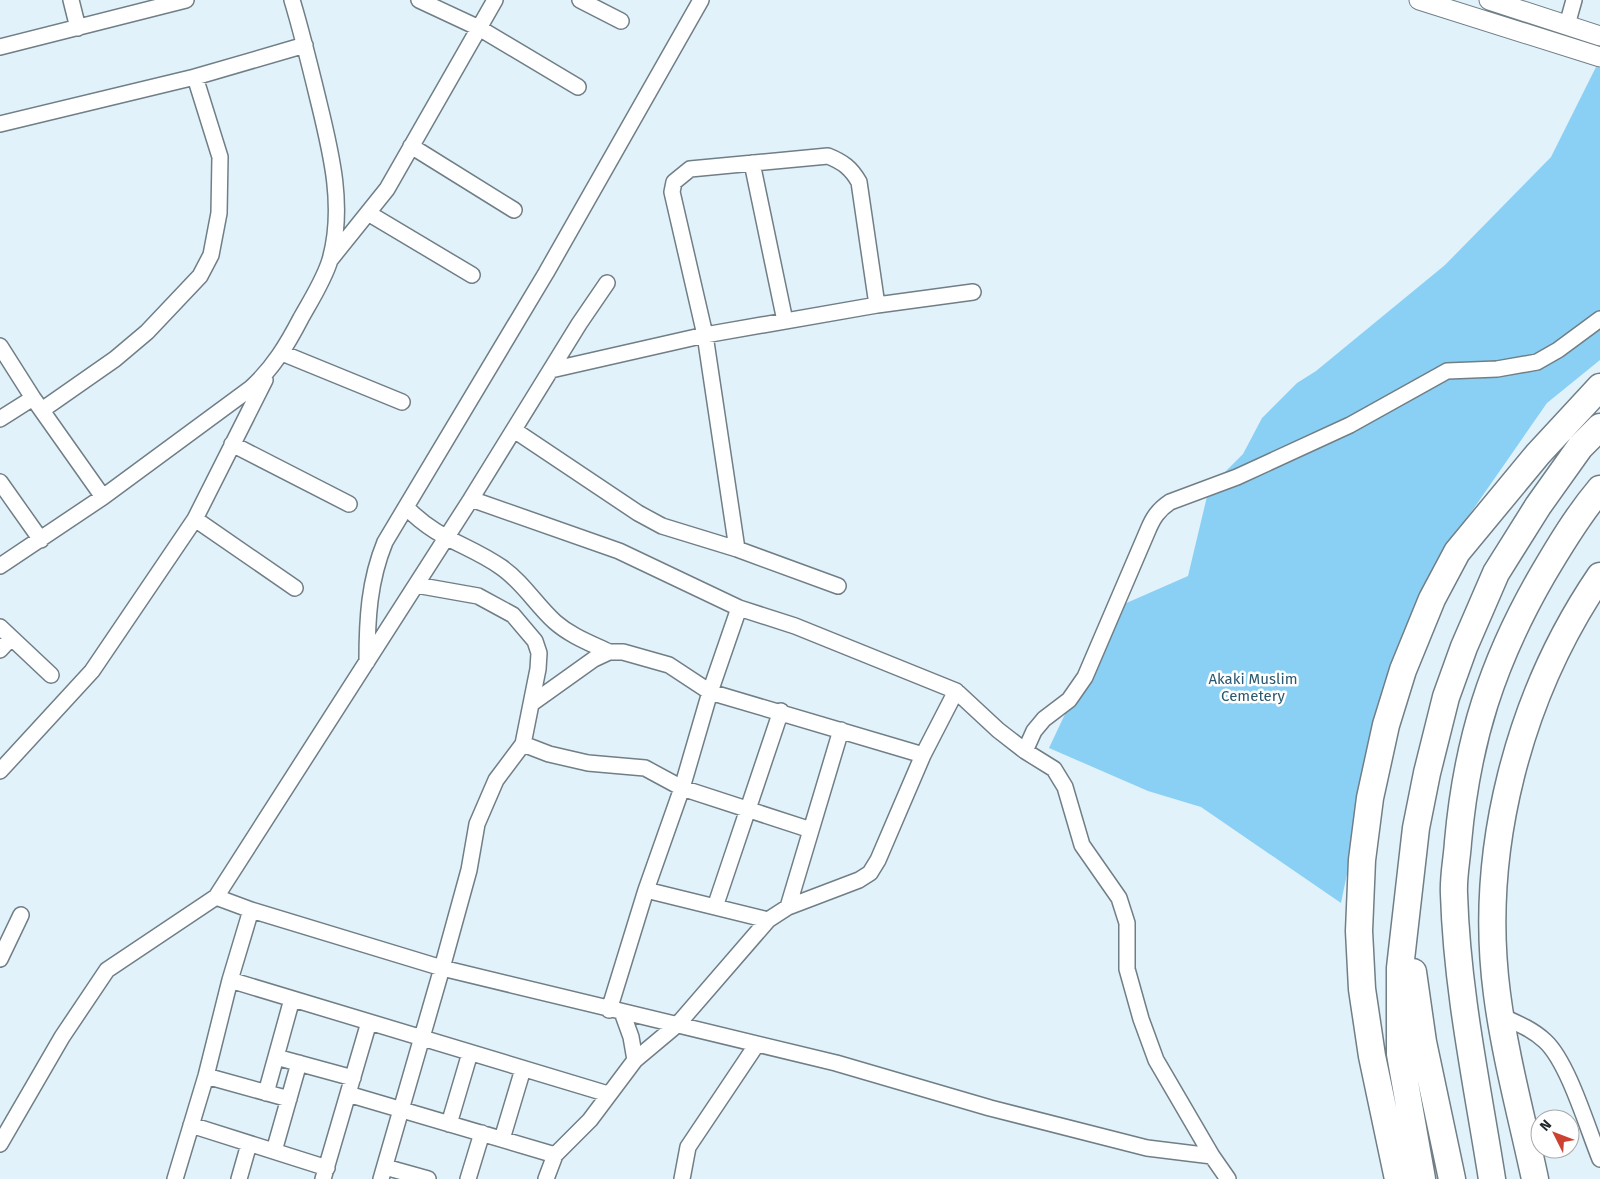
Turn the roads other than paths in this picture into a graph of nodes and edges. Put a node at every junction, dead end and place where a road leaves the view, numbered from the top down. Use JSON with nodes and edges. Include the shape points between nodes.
{"nodes":[{"id":1,"x":71,"y":0,"type":"edge"},
{"id":2,"x":186,"y":0,"type":"edge"},
{"id":3,"x":292,"y":0,"type":"edge"},
{"id":4,"x":418,"y":0,"type":"edge"},
{"id":5,"x":495,"y":0,"type":"edge"},
{"id":6,"x":580,"y":0,"type":"edge"},
{"id":7,"x":700,"y":0,"type":"edge"},
{"id":8,"x":1419,"y":0,"type":"edge"},
{"id":9,"x":1489,"y":0,"type":"edge"},
{"id":10,"x":1574,"y":0,"type":"edge"},
{"id":11,"x":144,"y":5,"type":"edge"},
{"id":12,"x":621,"y":21,"type":"dead end"},
{"id":13,"x":1567,"y":25,"type":"junction"},
{"id":14,"x":78,"y":28,"type":"junction"},
{"id":15,"x":479,"y":28,"type":"junction"},
{"id":16,"x":1600,"y":36,"type":"edge"},
{"id":17,"x":305,"y":45,"type":"junction"},
{"id":18,"x":0,"y":47,"type":"edge"},
{"id":19,"x":1600,"y":57,"type":"edge"},
{"id":20,"x":195,"y":76,"type":"junction"},
{"id":21,"x":578,"y":87,"type":"dead end"},
{"id":22,"x":0,"y":124,"type":"edge"},
{"id":23,"x":411,"y":146,"type":"junction"},
{"id":24,"x":752,"y":163,"type":"junction"},
{"id":25,"x":514,"y":210,"type":"dead end"},
{"id":26,"x":368,"y":213,"type":"junction"},
{"id":27,"x":330,"y":261,"type":"junction"},
{"id":28,"x":472,"y":275,"type":"dead end"},
{"id":29,"x":607,"y":284,"type":"dead end"},
{"id":30,"x":973,"y":292,"type":"dead end"},
{"id":31,"x":877,"y":305,"type":"junction"},
{"id":32,"x":1600,"y":319,"type":"edge"},
{"id":33,"x":786,"y":321,"type":"junction"},
{"id":34,"x":705,"y":335,"type":"junction"},
{"id":35,"x":0,"y":346,"type":"edge"},
{"id":36,"x":282,"y":353,"type":"junction"},
{"id":37,"x":550,"y":370,"type":"junction"},
{"id":38,"x":269,"y":372,"type":"junction"},
{"id":39,"x":1600,"y":388,"type":"edge"},
{"id":40,"x":402,"y":402,"type":"dead end"},
{"id":41,"x":37,"y":404,"type":"junction"},
{"id":42,"x":0,"y":419,"type":"edge"},
{"id":43,"x":1600,"y":427,"type":"edge"},
{"id":44,"x":514,"y":430,"type":"junction"},
{"id":45,"x":232,"y":444,"type":"junction"},
{"id":46,"x":0,"y":482,"type":"edge"},
{"id":47,"x":1600,"y":489,"type":"edge"},
{"id":48,"x":103,"y":497,"type":"junction"},
{"id":49,"x":471,"y":499,"type":"junction"},
{"id":50,"x":349,"y":504,"type":"dead end"},
{"id":51,"x":407,"y":508,"type":"junction"},
{"id":52,"x":195,"y":518,"type":"junction"},
{"id":53,"x":446,"y":539,"type":"junction"},
{"id":54,"x":41,"y":540,"type":"junction"},
{"id":55,"x":737,"y":548,"type":"junction"},
{"id":56,"x":0,"y":566,"type":"edge"},
{"id":57,"x":1600,"y":576,"type":"edge"},
{"id":58,"x":416,"y":585,"type":"junction"},
{"id":59,"x":838,"y":586,"type":"dead end"},
{"id":60,"x":294,"y":588,"type":"dead end"},
{"id":61,"x":739,"y":608,"type":"junction"},
{"id":62,"x":6,"y":632,"type":"edge"},
{"id":63,"x":0,"y":650,"type":"edge"},
{"id":64,"x":609,"y":652,"type":"junction"},
{"id":65,"x":367,"y":662,"type":"junction"},
{"id":66,"x":52,"y":675,"type":"dead end"},
{"id":67,"x":956,"y":691,"type":"junction"},
{"id":68,"x":710,"y":692,"type":"junction"},
{"id":69,"x":530,"y":704,"type":"junction"},
{"id":70,"x":781,"y":711,"type":"junction"},
{"id":71,"x":841,"y":730,"type":"junction"},
{"id":72,"x":523,"y":744,"type":"junction"},
{"id":73,"x":1025,"y":751,"type":"junction"},
{"id":74,"x":923,"y":754,"type":"junction"},
{"id":75,"x":0,"y":771,"type":"edge"},
{"id":76,"x":682,"y":788,"type":"junction"},
{"id":77,"x":748,"y":809,"type":"junction"},
{"id":78,"x":811,"y":830,"type":"junction"},
{"id":79,"x":1412,"y":869,"type":"junction"},
{"id":80,"x":646,"y":890,"type":"junction"},
{"id":81,"x":216,"y":897,"type":"junction"},
{"id":82,"x":715,"y":907,"type":"junction"},
{"id":83,"x":788,"y":907,"type":"junction"},
{"id":84,"x":251,"y":910,"type":"junction"},
{"id":85,"x":21,"y":915,"type":"dead end"},
{"id":86,"x":768,"y":920,"type":"junction"},
{"id":87,"x":0,"y":959,"type":"edge"},
{"id":88,"x":442,"y":968,"type":"junction"},
{"id":89,"x":230,"y":980,"type":"junction"},
{"id":90,"x":292,"y":999,"type":"junction"},
{"id":91,"x":616,"y":1011,"type":"junction"},
{"id":92,"x":1502,"y":1016,"type":"junction"},
{"id":93,"x":369,"y":1022,"type":"junction"},
{"id":94,"x":678,"y":1024,"type":"junction"},
{"id":95,"x":422,"y":1038,"type":"junction"},
{"id":96,"x":1469,"y":1043,"type":"junction"},
{"id":97,"x":757,"y":1044,"type":"junction"},
{"id":98,"x":470,"y":1053,"type":"junction"},
{"id":99,"x":276,"y":1057,"type":"junction"},
{"id":100,"x":635,"y":1060,"type":"junction"},
{"id":101,"x":299,"y":1063,"type":"junction"},
{"id":102,"x":523,"y":1069,"type":"junction"},
{"id":103,"x":206,"y":1076,"type":"junction"},
{"id":104,"x":353,"y":1078,"type":"junction"},
{"id":105,"x":266,"y":1092,"type":"junction"},
{"id":106,"x":348,"y":1094,"type":"junction"},
{"id":107,"x":608,"y":1094,"type":"junction"},
{"id":108,"x":289,"y":1099,"type":"junction"},
{"id":109,"x":401,"y":1109,"type":"junction"},
{"id":110,"x":449,"y":1124,"type":"junction"},
{"id":111,"x":191,"y":1125,"type":"junction"},
{"id":112,"x":482,"y":1133,"type":"junction"},
{"id":113,"x":502,"y":1139,"type":"junction"},
{"id":114,"x":0,"y":1144,"type":"edge"},
{"id":115,"x":250,"y":1144,"type":"junction"},
{"id":116,"x":1391,"y":1147,"type":"junction"},
{"id":117,"x":274,"y":1151,"type":"junction"},
{"id":118,"x":554,"y":1155,"type":"junction"},
{"id":119,"x":1212,"y":1156,"type":"junction"},
{"id":120,"x":1600,"y":1158,"type":"edge"},
{"id":121,"x":383,"y":1173,"type":"edge"},
{"id":122,"x":325,"y":1174,"type":"edge"},
{"id":123,"x":409,"y":1176,"type":"edge"},
{"id":124,"x":175,"y":1179,"type":"edge"},
{"id":125,"x":239,"y":1179,"type":"edge"},
{"id":126,"x":428,"y":1179,"type":"edge"},
{"id":127,"x":468,"y":1179,"type":"edge"},
{"id":128,"x":546,"y":1179,"type":"edge"},
{"id":129,"x":682,"y":1179,"type":"edge"},
{"id":130,"x":1228,"y":1179,"type":"edge"},
{"id":131,"x":1386,"y":1179,"type":"edge"},
{"id":132,"x":1398,"y":1179,"type":"edge"},
{"id":133,"x":1422,"y":1179,"type":"edge"},
{"id":134,"x":1452,"y":1179,"type":"edge"},
{"id":135,"x":1492,"y":1179,"type":"edge"},
{"id":136,"x":1507,"y":1179,"type":"edge"},
{"id":137,"x":1536,"y":1179,"type":"edge"}],
"edges":[{"from":1,"to":14,"type":"street"},
{"from":2,"to":11,"type":"street"},
{"from":3,"to":17,"type":"street"},
{"from":4,"to":15,"type":"street"},
{"from":5,"to":15,"type":"street"},
{"from":6,"to":12,"type":"street"},
{"from":7,"to":51,"type":"street","via":[[546,273]]},
{"from":8,"to":19,"type":"street"},
{"from":9,"to":13,"type":"street"},
{"from":10,"to":13,"type":"street"},
{"from":11,"to":14,"type":"street"},
{"from":13,"to":16,"type":"street"},
{"from":14,"to":18,"type":"street"},
{"from":15,"to":21,"type":"street"},
{"from":15,"to":23,"type":"street"},
{"from":17,"to":20,"type":"street"},
{"from":17,"to":27,"type":"street","via":[[335,176],[337,219]]},
{"from":20,"to":22,"type":"street"},
{"from":20,"to":41,"type":"street","via":[[220,157],[220,213],[211,255],[200,276],[147,332],[115,359]]},
{"from":23,"to":25,"type":"street"},
{"from":23,"to":26,"type":"street","via":[[387,189]]},
{"from":24,"to":31,"type":"street","via":[[828,156],[850,168],[859,182]]},
{"from":24,"to":33,"type":"street"},
{"from":24,"to":34,"type":"street","via":[[690,169],[674,182],[672,192]]},
{"from":26,"to":27,"type":"street"},
{"from":26,"to":28,"type":"street"},
{"from":27,"to":36,"type":"street"},
{"from":29,"to":37,"type":"street"},
{"from":30,"to":31,"type":"street"},
{"from":31,"to":33,"type":"street"},
{"from":32,"to":73,"type":"street","via":[[1537,362],[1497,369],[1446,371],[1350,425],[1161,508],[1154,516],[1085,677],[1069,700],[1034,731]]},
{"from":33,"to":34,"type":"street"},
{"from":34,"to":37,"type":"street"},
{"from":34,"to":55,"type":"street"},
{"from":35,"to":41,"type":"street"},
{"from":36,"to":38,"type":"street"},
{"from":36,"to":40,"type":"street"},
{"from":37,"to":44,"type":"street"},
{"from":38,"to":45,"type":"street"},
{"from":38,"to":48,"type":"street","via":[[227,407]]},
{"from":39,"to":116,"type":"highway","via":[[1538,454],[1457,552],[1432,599],[1403,670],[1386,725],[1365,834],[1360,931],[1362,989]]},
{"from":41,"to":42,"type":"street"},
{"from":41,"to":48,"type":"street"},
{"from":43,"to":79,"type":"highway","via":[[1580,447],[1538,506],[1496,573],[1467,639],[1446,697],[1427,772]]},
{"from":44,"to":49,"type":"street"},
{"from":44,"to":55,"type":"street","via":[[662,526]]},
{"from":45,"to":50,"type":"street"},
{"from":45,"to":52,"type":"street"},
{"from":46,"to":54,"type":"street"},
{"from":47,"to":96,"type":"highway","via":[[1560,544],[1531,594],[1500,657],[1476,728],[1462,799],[1454,892],[1458,969]]},
{"from":48,"to":54,"type":"street"},
{"from":49,"to":53,"type":"street"},
{"from":49,"to":61,"type":"street","via":[[619,551]]},
{"from":51,"to":53,"type":"street"},
{"from":51,"to":65,"type":"street","via":[[386,542],[374,571],[367,622]]},
{"from":52,"to":60,"type":"street"},
{"from":52,"to":75,"type":"street","via":[[92,671]]},
{"from":53,"to":58,"type":"street"},
{"from":53,"to":64,"type":"street","via":[[502,568],[554,621],[570,633]]},
{"from":54,"to":56,"type":"street"},
{"from":55,"to":59,"type":"street"},
{"from":57,"to":92,"type":"highway","via":[[1584,599],[1536,697],[1507,795],[1497,858],[1493,928],[1497,994]]},
{"from":58,"to":65,"type":"street"},
{"from":58,"to":69,"type":"street","via":[[478,596],[513,615],[535,641],[538,654]]},
{"from":61,"to":67,"type":"street","via":[[795,626]]},
{"from":61,"to":68,"type":"street"},
{"from":62,"to":63,"type":"street"},
{"from":62,"to":66,"type":"street"},
{"from":64,"to":68,"type":"street","via":[[623,652],[669,665]]},
{"from":64,"to":69,"type":"street"},
{"from":65,"to":81,"type":"street"},
{"from":67,"to":73,"type":"street"},
{"from":67,"to":74,"type":"street"},
{"from":68,"to":70,"type":"street"},
{"from":68,"to":76,"type":"street"},
{"from":69,"to":72,"type":"street"},
{"from":70,"to":71,"type":"street"},
{"from":70,"to":77,"type":"street"},
{"from":71,"to":74,"type":"street"},
{"from":71,"to":78,"type":"street"},
{"from":72,"to":76,"type":"street","via":[[588,763],[645,768]]},
{"from":72,"to":88,"type":"street","via":[[496,780],[477,824],[469,870]]},
{"from":73,"to":119,"type":"street","via":[[1054,768],[1065,787],[1082,846],[1119,898],[1127,923],[1127,969],[1141,1019],[1156,1060]]},
{"from":74,"to":83,"type":"street","via":[[870,873]]},
{"from":76,"to":77,"type":"street"},
{"from":76,"to":80,"type":"street"},
{"from":77,"to":78,"type":"street"},
{"from":77,"to":82,"type":"street"},
{"from":78,"to":83,"type":"street"},
{"from":79,"to":133,"type":"highway","via":[[1400,968],[1400,1054]]},
{"from":79,"to":134,"type":"highway","via":[[1412,964],[1423,1042]]},
{"from":80,"to":82,"type":"street"},
{"from":80,"to":91,"type":"street"},
{"from":81,"to":84,"type":"street"},
{"from":81,"to":114,"type":"street","via":[[107,970],[62,1037]]},
{"from":82,"to":86,"type":"street"},
{"from":83,"to":86,"type":"street"},
{"from":84,"to":88,"type":"street"},
{"from":84,"to":89,"type":"street"},
{"from":85,"to":87,"type":"street"},
{"from":86,"to":94,"type":"street"},
{"from":88,"to":91,"type":"street"},
{"from":88,"to":95,"type":"street"},
{"from":89,"to":90,"type":"street"},
{"from":89,"to":103,"type":"street"},
{"from":90,"to":93,"type":"street"},
{"from":90,"to":99,"type":"street"},
{"from":91,"to":94,"type":"street"},
{"from":91,"to":100,"type":"street","via":[[631,1037]]},
{"from":92,"to":120,"type":"street","via":[[1528,1028],[1546,1042],[1564,1070]]},
{"from":92,"to":137,"type":"highway"},
{"from":93,"to":95,"type":"street"},
{"from":93,"to":104,"type":"street"},
{"from":94,"to":97,"type":"street"},
{"from":94,"to":100,"type":"street"},
{"from":95,"to":98,"type":"street"},
{"from":95,"to":109,"type":"street"},
{"from":96,"to":135,"type":"highway"},
{"from":96,"to":136,"type":"highway","via":[[1485,1080]]},
{"from":97,"to":119,"type":"street","via":[[1147,1148]]},
{"from":97,"to":129,"type":"street","via":[[688,1147]]},
{"from":98,"to":102,"type":"street"},
{"from":98,"to":110,"type":"street"},
{"from":99,"to":101,"type":"street"},
{"from":99,"to":105,"type":"street"},
{"from":100,"to":107,"type":"street"},
{"from":101,"to":104,"type":"street"},
{"from":101,"to":108,"type":"street"},
{"from":102,"to":107,"type":"street"},
{"from":102,"to":113,"type":"street"},
{"from":103,"to":105,"type":"street"},
{"from":103,"to":111,"type":"street"},
{"from":104,"to":106,"type":"street"},
{"from":105,"to":108,"type":"street"},
{"from":106,"to":109,"type":"street"},
{"from":106,"to":122,"type":"street"},
{"from":107,"to":118,"type":"street","via":[[590,1120]]},
{"from":108,"to":117,"type":"street"},
{"from":109,"to":110,"type":"street"},
{"from":109,"to":121,"type":"street"},
{"from":110,"to":112,"type":"street"},
{"from":111,"to":115,"type":"street"},
{"from":111,"to":124,"type":"street"},
{"from":112,"to":113,"type":"street"},
{"from":112,"to":127,"type":"street"},
{"from":113,"to":118,"type":"street"},
{"from":115,"to":117,"type":"street"},
{"from":115,"to":125,"type":"street"},
{"from":116,"to":131,"type":"street"},
{"from":116,"to":132,"type":"highway"},
{"from":117,"to":122,"type":"street"},
{"from":118,"to":128,"type":"street"},
{"from":119,"to":130,"type":"street"},
{"from":121,"to":123,"type":"street"},
{"from":123,"to":126,"type":"street"}]}
